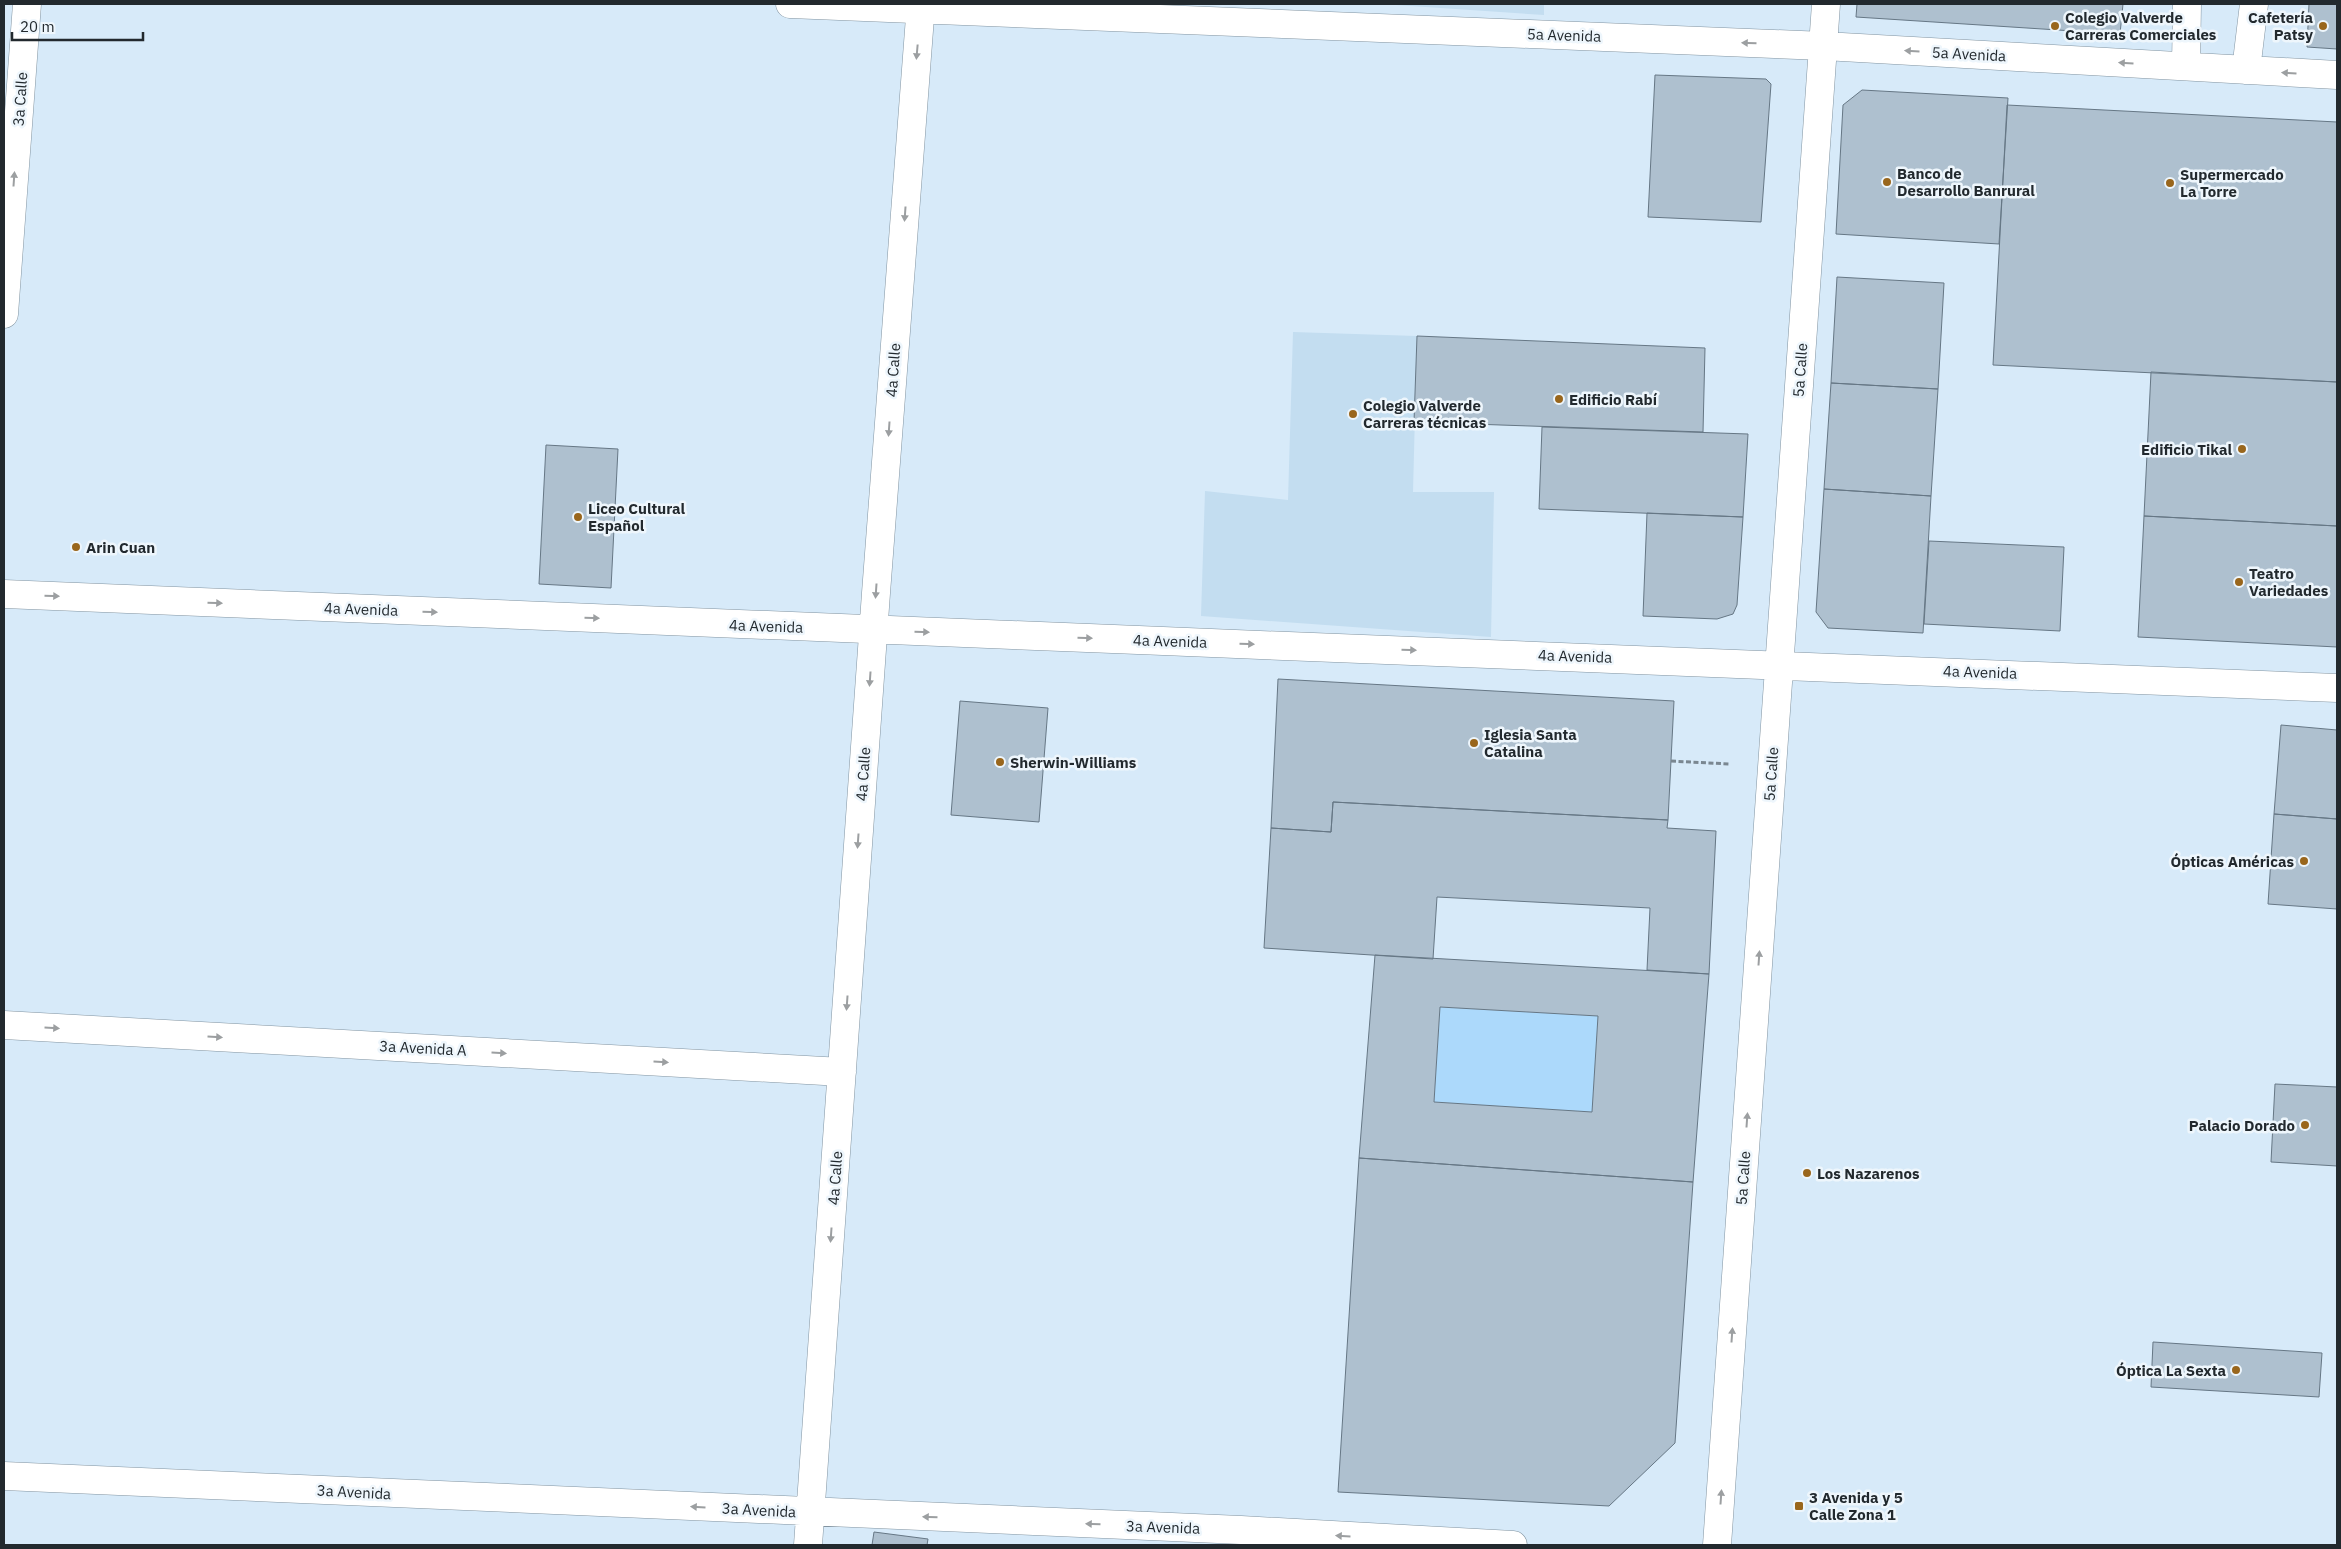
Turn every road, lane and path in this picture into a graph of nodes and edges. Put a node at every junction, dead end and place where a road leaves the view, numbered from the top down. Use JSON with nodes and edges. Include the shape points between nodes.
{"nodes":[{"id":1,"x":27,"y":4,"type":"edge"},
{"id":2,"x":790,"y":4,"type":"edge"},
{"id":3,"x":1826,"y":4,"type":"edge"},
{"id":4,"x":2187,"y":4,"type":"edge"},
{"id":5,"x":2254,"y":4,"type":"edge"},
{"id":6,"x":921,"y":6,"type":"edge"},
{"id":7,"x":1824,"y":46,"type":"junction"},
{"id":8,"x":2186,"y":66,"type":"junction"},
{"id":9,"x":2246,"y":70,"type":"junction"},
{"id":10,"x":2337,"y":76,"type":"edge"},
{"id":11,"x":4,"y":314,"type":"edge"},
{"id":12,"x":4,"y":594,"type":"edge"},
{"id":13,"x":874,"y":630,"type":"junction"},
{"id":14,"x":1780,"y":664,"type":"junction"},
{"id":15,"x":2337,"y":688,"type":"edge"},
{"id":16,"x":1671,"y":761,"type":"dead end"},
{"id":17,"x":1729,"y":764,"type":"dead end"},
{"id":18,"x":4,"y":1025,"type":"edge"},
{"id":19,"x":842,"y":1072,"type":"junction"},
{"id":20,"x":4,"y":1476,"type":"edge"},
{"id":21,"x":811,"y":1512,"type":"junction"},
{"id":22,"x":1241,"y":1538,"type":"edge"},
{"id":23,"x":808,"y":1545,"type":"edge"},
{"id":24,"x":1514,"y":1545,"type":"edge"},
{"id":25,"x":1718,"y":1545,"type":"edge"}],
"edges":[{"from":11,"to":1,"type":"street","name":"3a Calle","one_way":true},
{"from":2,"to":6,"type":"street","name":"5a Avenida"},
{"from":3,"to":7,"type":"street","name":"5a Calle"},
{"from":4,"to":8,"type":"street"},
{"from":5,"to":9,"type":"street"},
{"from":7,"to":6,"type":"street","name":"5a Avenida","one_way":true},
{"from":6,"to":13,"type":"street","name":"4a Calle","one_way":true},
{"from":8,"to":7,"type":"street","name":"5a Avenida","one_way":true},
{"from":7,"to":14,"type":"street","name":"5a Calle"},
{"from":8,"to":9,"type":"street","name":"5a Avenida"},
{"from":10,"to":9,"type":"street","name":"5a Avenida","one_way":true},
{"from":12,"to":13,"type":"street","name":"4a Avenida","one_way":true},
{"from":13,"to":14,"type":"street","name":"4a Avenida","one_way":true},
{"from":13,"to":19,"type":"street","name":"4a Calle","one_way":true},
{"from":14,"to":15,"type":"street","name":"4a Avenida"},
{"from":25,"to":14,"type":"street","name":"5a Calle","one_way":true},
{"from":16,"to":17,"type":"path"},
{"from":18,"to":19,"type":"street","name":"3a Avenida A","one_way":true},
{"from":19,"to":21,"type":"street","name":"4a Calle","one_way":true},
{"from":21,"to":20,"type":"street","name":"3a Avenida","one_way":true},
{"from":22,"to":21,"type":"street","name":"3a Avenida","one_way":true},
{"from":21,"to":23,"type":"street","name":"4a Calle"},
{"from":24,"to":22,"type":"street","name":"3a Avenida","one_way":true}]}
